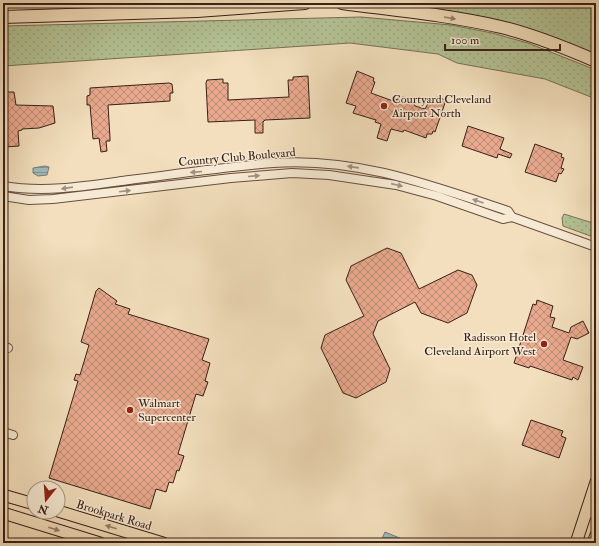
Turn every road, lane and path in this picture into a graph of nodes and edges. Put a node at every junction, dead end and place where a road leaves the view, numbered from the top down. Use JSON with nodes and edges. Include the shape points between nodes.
{"nodes":[{"id":1,"x":305,"y":3,"type":"edge"},
{"id":2,"x":342,"y":3,"type":"edge"},
{"id":3,"x":3,"y":17,"type":"edge"},
{"id":4,"x":596,"y":61,"type":"edge"},
{"id":5,"x":3,"y":186,"type":"edge"},
{"id":6,"x":3,"y":196,"type":"edge"},
{"id":7,"x":512,"y":217,"type":"junction"},
{"id":8,"x":596,"y":247,"type":"edge"},
{"id":9,"x":3,"y":432,"type":"edge"},
{"id":10,"x":13,"y":435,"type":"dead end"},
{"id":11,"x":596,"y":482,"type":"edge"},
{"id":12,"x":3,"y":495,"type":"edge"},
{"id":13,"x":26,"y":502,"type":"edge"},
{"id":14,"x":3,"y":513,"type":"edge"},
{"id":15,"x":66,"y":513,"type":"edge"},
{"id":16,"x":591,"y":513,"type":"edge"},
{"id":17,"x":596,"y":534,"type":"edge"},
{"id":18,"x":100,"y":543,"type":"edge"},
{"id":19,"x":163,"y":543,"type":"edge"},
{"id":20,"x":576,"y":543,"type":"edge"},
{"id":21,"x":593,"y":543,"type":"edge"}],
"edges":[{"from":1,"to":3,"type":"highway","via":[[197,11]]},
{"from":2,"to":4,"type":"highway","one_way":true,"via":[[502,27],[569,49]]},
{"from":7,"to":5,"type":"street","name":"Country Club Boulevard","one_way":true,"via":[[508,211],[425,182],[336,165],[275,163],[56,190]]},
{"from":6,"to":7,"type":"street","name":"Country Club Boulevard","one_way":true,"via":[[30,200],[53,199],[292,173],[329,175],[396,185],[503,220]]},
{"from":7,"to":8,"type":"street","name":"Country Club Boulevard"},
{"from":9,"to":10,"type":"street"},
{"from":11,"to":16,"type":"main road"},
{"from":12,"to":13,"type":"main road"},
{"from":14,"to":18,"type":"main road","one_way":true},
{"from":19,"to":15,"type":"main road","name":"Brookpark Road","one_way":true},
{"from":16,"to":20,"type":"main road"},
{"from":17,"to":21,"type":"main road"}]}
